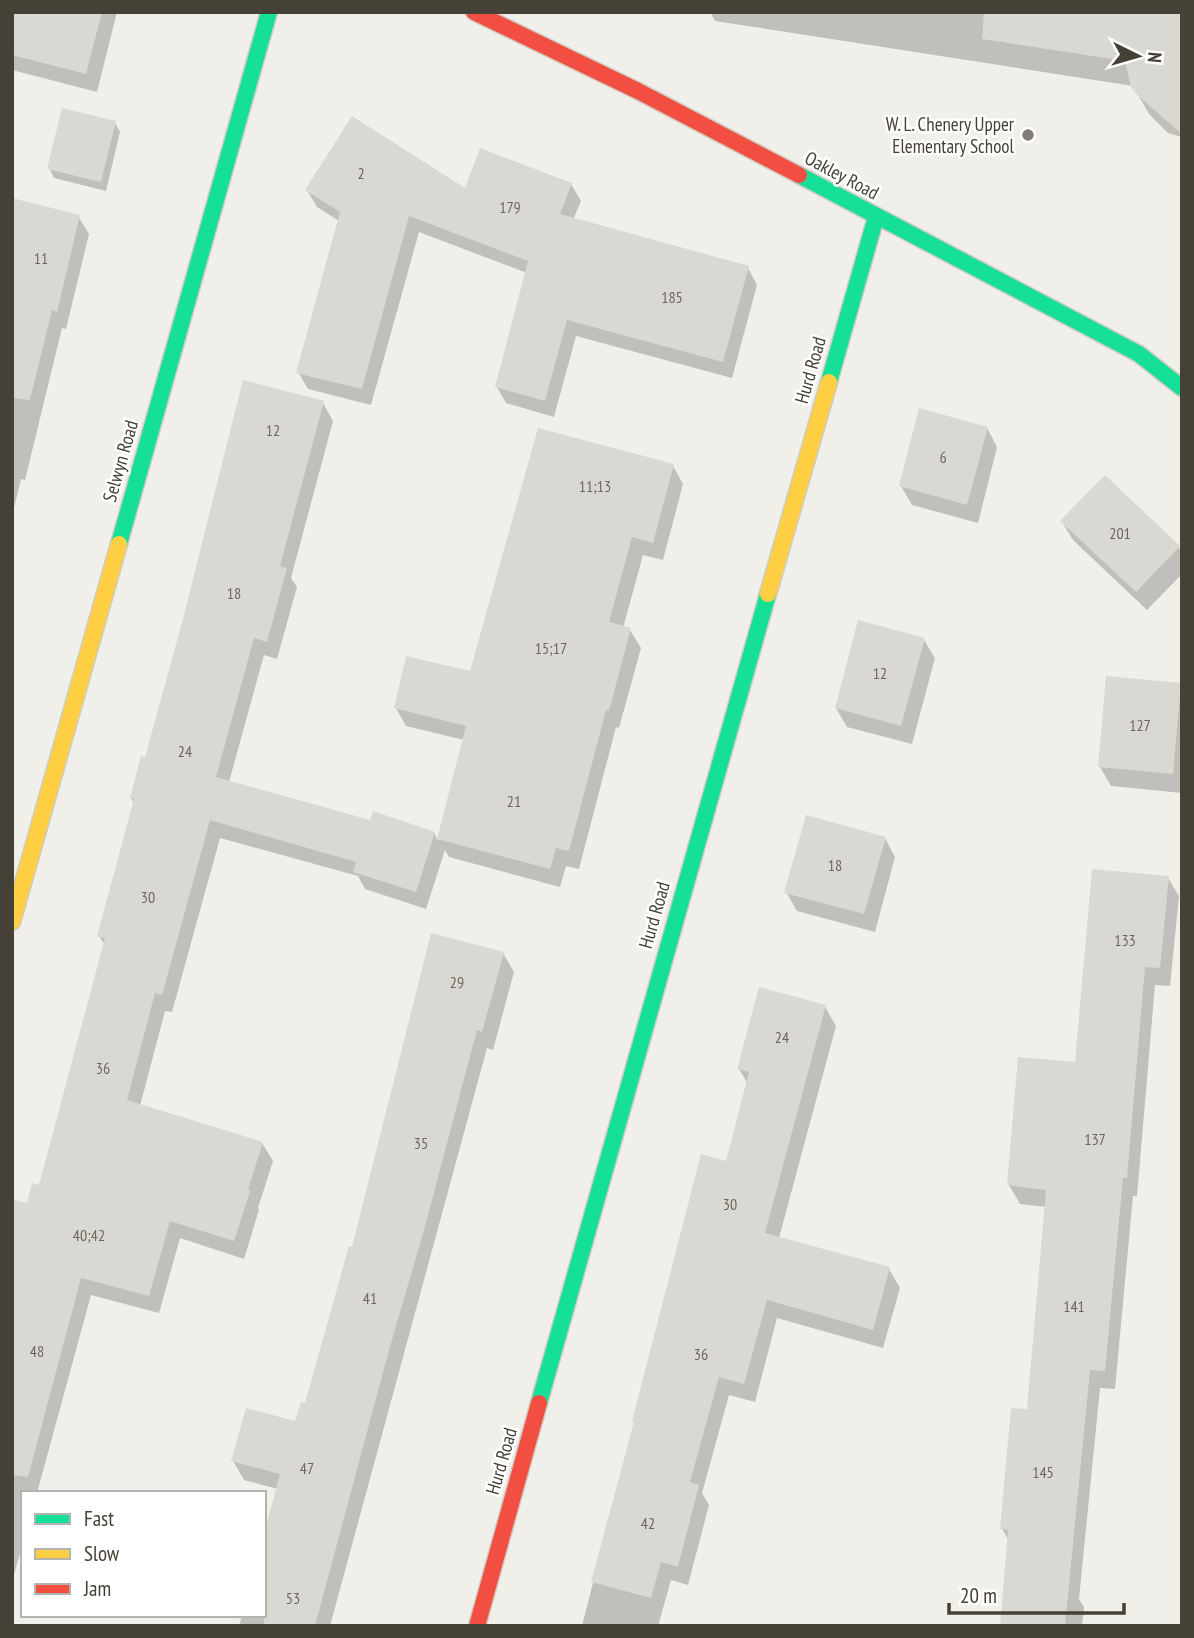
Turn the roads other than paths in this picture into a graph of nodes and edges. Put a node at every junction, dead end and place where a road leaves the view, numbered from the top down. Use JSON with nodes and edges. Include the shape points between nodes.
{"nodes":[{"id":1,"x":269,"y":12,"type":"edge"},
{"id":2,"x":474,"y":12,"type":"edge"},
{"id":3,"x":876,"y":217,"type":"junction"},
{"id":4,"x":1182,"y":387,"type":"edge"},
{"id":5,"x":12,"y":922,"type":"edge"},
{"id":6,"x":477,"y":1626,"type":"edge"}],
"edges":[{"from":1,"to":5,"type":"street","name":"Selwyn Road"},
{"from":2,"to":3,"type":"street","name":"Oakley Road","via":[[638,91]]},
{"from":3,"to":4,"type":"street","name":"Oakley Road","via":[[1139,354]]},
{"from":3,"to":6,"type":"street","name":"Hurd Road"}]}
